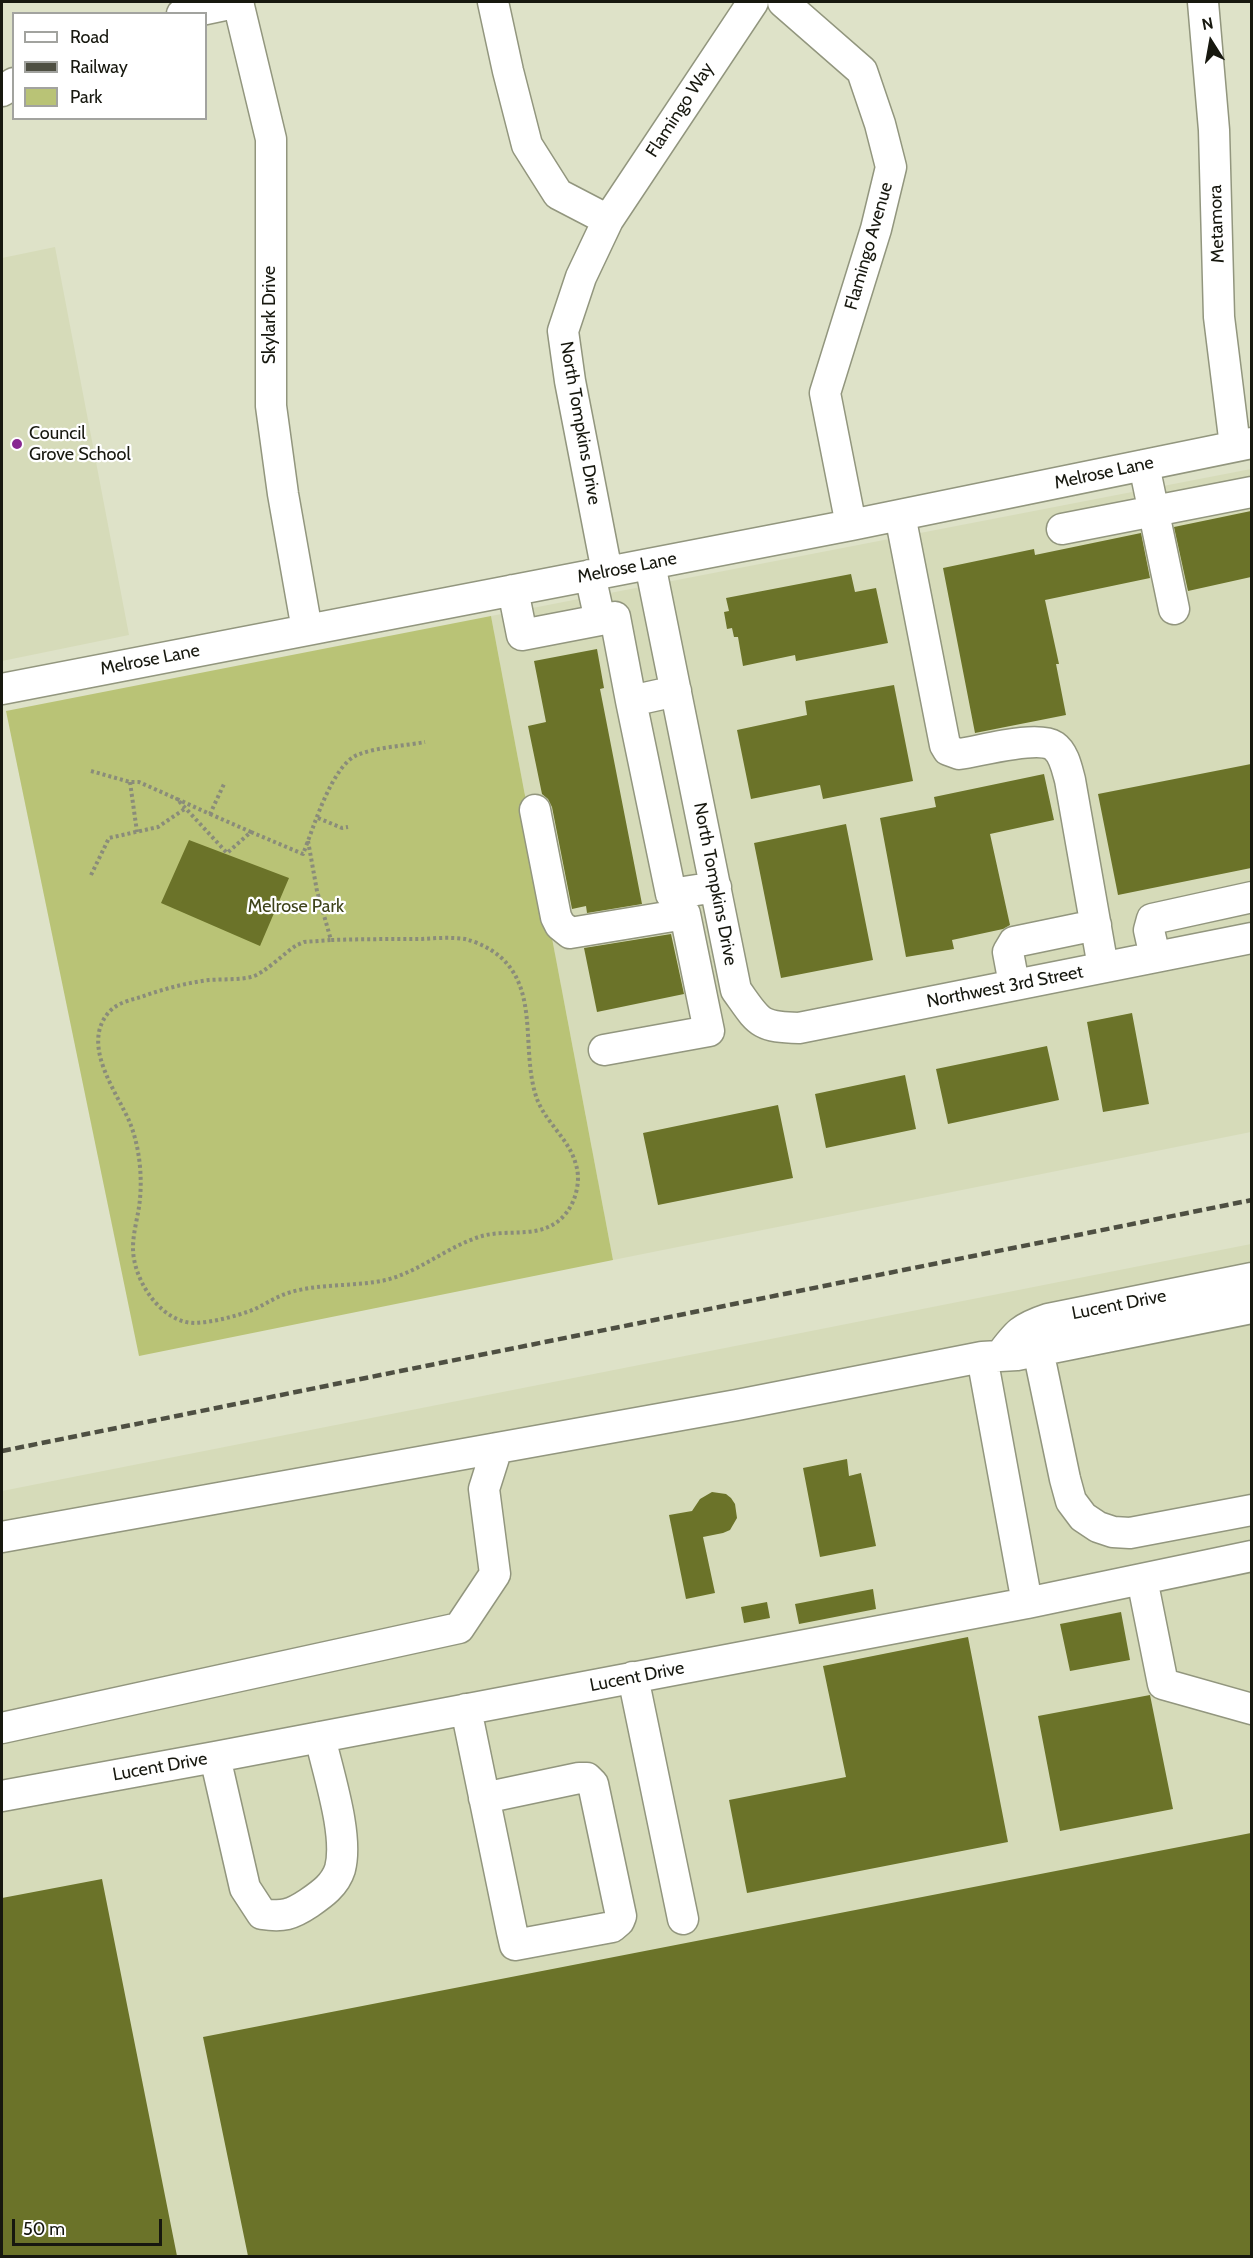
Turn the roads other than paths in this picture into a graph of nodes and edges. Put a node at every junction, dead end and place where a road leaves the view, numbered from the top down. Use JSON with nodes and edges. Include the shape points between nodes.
{"nodes":[{"id":1,"x":239,"y":2,"type":"edge"},
{"id":2,"x":493,"y":2,"type":"edge"},
{"id":3,"x":753,"y":2,"type":"edge"},
{"id":4,"x":783,"y":2,"type":"edge"},
{"id":5,"x":1203,"y":2,"type":"edge"},
{"id":6,"x":192,"y":12,"type":"edge"},
{"id":7,"x":608,"y":220,"type":"junction"},
{"id":8,"x":1243,"y":444,"type":"edge"},
{"id":9,"x":1144,"y":465,"type":"junction"},
{"id":10,"x":1251,"y":492,"type":"edge"},
{"id":11,"x":1153,"y":511,"type":"junction"},
{"id":12,"x":900,"y":515,"type":"junction"},
{"id":13,"x":851,"y":525,"type":"junction"},
{"id":14,"x":1062,"y":529,"type":"dead end"},
{"id":15,"x":650,"y":564,"type":"junction"},
{"id":16,"x":599,"y":573,"type":"junction"},
{"id":17,"x":513,"y":590,"type":"junction"},
{"id":18,"x":1174,"y":609,"type":"dead end"},
{"id":19,"x":600,"y":620,"type":"junction"},
{"id":20,"x":307,"y":630,"type":"junction"},
{"id":21,"x":2,"y":689,"type":"edge"},
{"id":22,"x":676,"y":691,"type":"junction"},
{"id":23,"x":631,"y":700,"type":"junction"},
{"id":24,"x":697,"y":794,"type":"junction"},
{"id":25,"x":652,"y":802,"type":"junction"},
{"id":26,"x":535,"y":810,"type":"dead end"},
{"id":27,"x":716,"y":887,"type":"junction"},
{"id":28,"x":1251,"y":897,"type":"edge"},
{"id":29,"x":678,"y":904,"type":"junction"},
{"id":30,"x":1096,"y":925,"type":"junction"},
{"id":31,"x":1041,"y":936,"type":"junction"},
{"id":32,"x":726,"y":937,"type":"junction"},
{"id":33,"x":1251,"y":938,"type":"edge"},
{"id":34,"x":691,"y":944,"type":"junction"},
{"id":35,"x":1155,"y":957,"type":"junction"},
{"id":36,"x":1103,"y":967,"type":"junction"},
{"id":37,"x":1050,"y":978,"type":"junction"},
{"id":38,"x":1014,"y":984,"type":"junction"},
{"id":39,"x":736,"y":990,"type":"junction"},
{"id":40,"x":702,"y":996,"type":"junction"},
{"id":41,"x":759,"y":1021,"type":"joint"},
{"id":42,"x":604,"y":1050,"type":"dead end"},
{"id":43,"x":1251,"y":1278,"type":"edge"},
{"id":44,"x":1251,"y":1308,"type":"edge"},
{"id":45,"x":1038,"y":1350,"type":"junction"},
{"id":46,"x":991,"y":1356,"type":"junction"},
{"id":47,"x":497,"y":1448,"type":"junction"},
{"id":48,"x":1251,"y":1510,"type":"edge"},
{"id":49,"x":2,"y":1538,"type":"edge"},
{"id":50,"x":1251,"y":1556,"type":"edge"},
{"id":51,"x":1142,"y":1579,"type":"junction"},
{"id":52,"x":1027,"y":1603,"type":"junction"},
{"id":53,"x":633,"y":1677,"type":"junction"},
{"id":54,"x":466,"y":1709,"type":"junction"},
{"id":55,"x":1251,"y":1709,"type":"edge"},
{"id":56,"x":2,"y":1728,"type":"edge"},
{"id":57,"x":320,"y":1737,"type":"junction"},
{"id":58,"x":215,"y":1757,"type":"junction"},
{"id":59,"x":2,"y":1796,"type":"edge"},
{"id":60,"x":484,"y":1798,"type":"junction"},
{"id":61,"x":683,"y":1919,"type":"dead end"}],
"edges":[{"from":1,"to":6,"type":"street"},
{"from":1,"to":20,"type":"street","name":"Skylark Drive","via":[[271,139],[270,406]]},
{"from":2,"to":7,"type":"street","via":[[527,145],[558,194]]},
{"from":3,"to":7,"type":"street","name":"Flamingo Way"},
{"from":4,"to":13,"type":"street","name":"Flamingo Avenue","via":[[862,71],[891,167],[825,393]]},
{"from":5,"to":8,"type":"street","name":"Metamora","via":[[1214,130],[1219,316]]},
{"from":7,"to":16,"type":"street","name":"North Tompkins Drive","via":[[581,277],[563,331]]},
{"from":8,"to":9,"type":"street","name":"Melrose Lane"},
{"from":9,"to":11,"type":"street"},
{"from":9,"to":12,"type":"street","name":"Melrose Lane"},
{"from":10,"to":11,"type":"street"},
{"from":11,"to":14,"type":"street"},
{"from":11,"to":18,"type":"street"},
{"from":12,"to":13,"type":"street","name":"Melrose Lane"},
{"from":12,"to":30,"type":"street","via":[[945,745],[959,754],[1038,741],[1053,746],[1062,756],[1070,780]]},
{"from":13,"to":15,"type":"street","name":"Melrose Lane"},
{"from":15,"to":16,"type":"street","name":"Melrose Lane"},
{"from":15,"to":22,"type":"street","name":"North Tompkins Drive"},
{"from":16,"to":17,"type":"street","name":"Melrose Lane"},
{"from":16,"to":19,"type":"street","name":"North Tompkins Drive"},
{"from":17,"to":19,"type":"street","via":[[522,635]]},
{"from":17,"to":20,"type":"street","name":"Melrose Lane"},
{"from":19,"to":23,"type":"street","via":[[615,617]]},
{"from":20,"to":21,"type":"street","name":"Melrose Lane"},
{"from":22,"to":23,"type":"street"},
{"from":22,"to":24,"type":"street","name":"North Tompkins Drive"},
{"from":23,"to":25,"type":"street"},
{"from":24,"to":25,"type":"street"},
{"from":24,"to":27,"type":"street","name":"North Tompkins Drive"},
{"from":25,"to":29,"type":"street"},
{"from":26,"to":29,"type":"street","via":[[556,916],[570,933]]},
{"from":27,"to":29,"type":"street"},
{"from":27,"to":32,"type":"street","name":"North Tompkins Drive"},
{"from":28,"to":35,"type":"street","via":[[1152,919],[1149,930]]},
{"from":29,"to":34,"type":"street"},
{"from":30,"to":31,"type":"street"},
{"from":30,"to":36,"type":"street"},
{"from":31,"to":37,"type":"street"},
{"from":31,"to":38,"type":"street","via":[[1014,942],[1010,947]]},
{"from":32,"to":34,"type":"street"},
{"from":32,"to":39,"type":"street","name":"North Tompkins Drive"},
{"from":33,"to":35,"type":"street","name":"Northwest 3rd Street"},
{"from":34,"to":40,"type":"street"},
{"from":35,"to":36,"type":"street","name":"Northwest 3rd Street"},
{"from":36,"to":37,"type":"street","name":"Northwest 3rd Street"},
{"from":37,"to":38,"type":"street","name":"Northwest 3rd Street"},
{"from":38,"to":41,"type":"street","name":"Northwest 3rd Street","via":[[799,1028],[772,1027]]},
{"from":39,"to":40,"type":"street"},
{"from":39,"to":41,"type":"street","name":"North Tompkins Drive"},
{"from":40,"to":42,"type":"street","via":[[709,1031]]},
{"from":43,"to":46,"type":"street","name":"Lucent Drive","via":[[1048,1319],[1026,1326]]},
{"from":44,"to":45,"type":"street"},
{"from":45,"to":46,"type":"street"},
{"from":45,"to":48,"type":"street","via":[[1065,1479],[1071,1501],[1083,1517],[1098,1527],[1130,1533]]},
{"from":46,"to":47,"type":"street"},
{"from":46,"to":52,"type":"street"},
{"from":47,"to":49,"type":"street"},
{"from":47,"to":56,"type":"street","via":[[484,1489],[495,1574],[459,1628]]},
{"from":50,"to":51,"type":"street","name":"Lucent Drive"},
{"from":51,"to":52,"type":"street","name":"Lucent Drive"},
{"from":51,"to":55,"type":"street","via":[[1163,1684]]},
{"from":52,"to":53,"type":"street","name":"Lucent Drive"},
{"from":53,"to":54,"type":"street","name":"Lucent Drive"},
{"from":53,"to":61,"type":"street"},
{"from":54,"to":57,"type":"street","name":"Lucent Drive"},
{"from":54,"to":60,"type":"street"},
{"from":57,"to":58,"type":"street","name":"Lucent Drive"},
{"from":57,"to":58,"type":"street","via":[[343,1841],[340,1871],[327,1891],[294,1913],[262,1914],[245,1888]]},
{"from":58,"to":59,"type":"street","name":"Lucent Drive"},
{"from":60,"to":60,"type":"street","via":[[515,1946],[612,1927],[619,1921],[593,1784],[587,1778]]}]}
